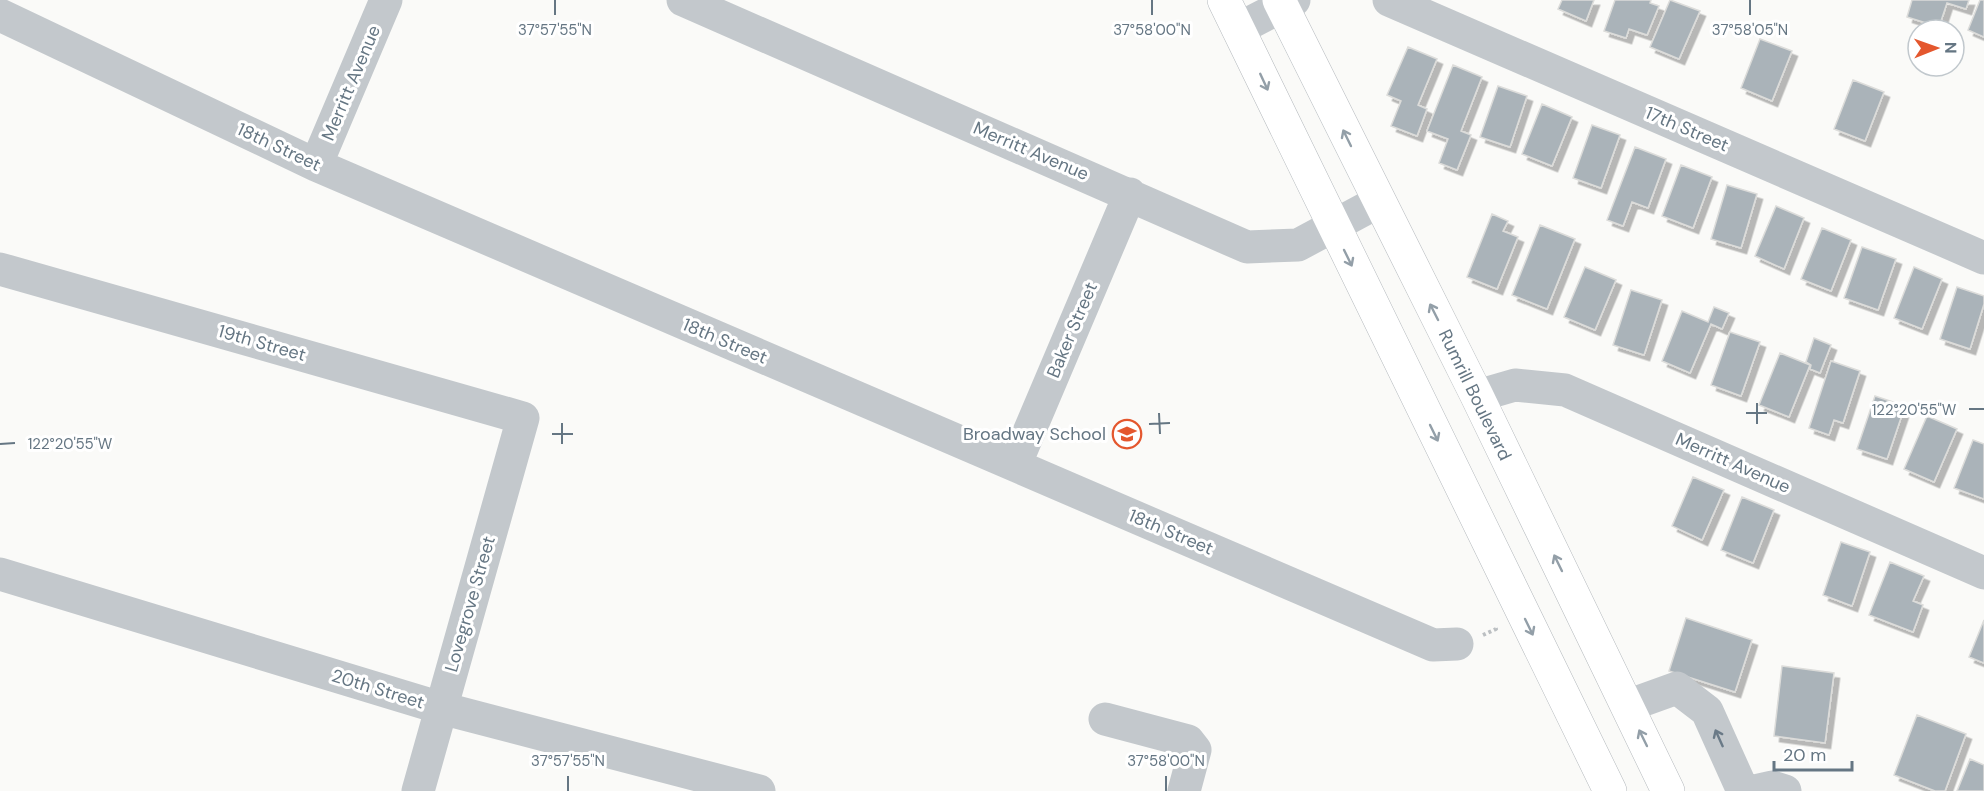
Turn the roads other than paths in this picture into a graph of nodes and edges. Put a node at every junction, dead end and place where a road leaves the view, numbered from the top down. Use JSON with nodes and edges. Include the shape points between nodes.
{"nodes":[{"id":1,"x":386,"y":0,"type":"edge"},
{"id":2,"x":683,"y":0,"type":"edge"},
{"id":3,"x":1224,"y":0,"type":"edge"},
{"id":4,"x":1389,"y":0,"type":"edge"},
{"id":5,"x":1285,"y":2,"type":"edge"},
{"id":6,"x":0,"y":15,"type":"edge"},
{"id":7,"x":1238,"y":29,"type":"junction"},
{"id":8,"x":316,"y":165,"type":"junction"},
{"id":9,"x":1130,"y":194,"type":"junction"},
{"id":10,"x":1378,"y":202,"type":"junction"},
{"id":11,"x":1332,"y":227,"type":"junction"},
{"id":12,"x":1984,"y":258,"type":"edge"},
{"id":13,"x":0,"y":269,"type":"edge"},
{"id":14,"x":1478,"y":396,"type":"junction"},
{"id":15,"x":523,"y":418,"type":"joint"},
{"id":16,"x":1014,"y":465,"type":"junction"},
{"id":17,"x":1984,"y":573,"type":"edge"},
{"id":18,"x":0,"y":574,"type":"edge"},
{"id":19,"x":1457,"y":644,"type":"dead end"},
{"id":20,"x":1627,"y":706,"type":"junction"},
{"id":21,"x":441,"y":708,"type":"junction"},
{"id":22,"x":1105,"y":719,"type":"dead end"},
{"id":23,"x":418,"y":791,"type":"edge"},
{"id":24,"x":759,"y":791,"type":"edge"},
{"id":25,"x":1184,"y":791,"type":"edge"},
{"id":26,"x":1610,"y":791,"type":"edge"},
{"id":27,"x":1668,"y":791,"type":"edge"},
{"id":28,"x":1743,"y":791,"type":"edge"},
{"id":29,"x":1755,"y":791,"type":"edge"},
{"id":30,"x":1785,"y":791,"type":"edge"}],
"edges":[{"from":1,"to":8,"type":"street","name":"Merritt Avenue"},
{"from":2,"to":9,"type":"street","name":"Merritt Avenue"},
{"from":3,"to":7,"type":"main road"},
{"from":4,"to":12,"type":"street","name":"17th Street"},
{"from":5,"to":7,"type":"street"},
{"from":10,"to":5,"type":"main road","name":"Rumrill Boulevard","one_way":true},
{"from":6,"to":8,"type":"street","name":"18th Street"},
{"from":7,"to":11,"type":"main road","one_way":true},
{"from":8,"to":16,"type":"street","name":"18th Street"},
{"from":9,"to":11,"type":"street","name":"Merritt Avenue","via":[[1247,247],[1298,245]]},
{"from":9,"to":16,"type":"street","name":"Baker Street"},
{"from":10,"to":11,"type":"street","name":"Merritt Avenue"},
{"from":14,"to":10,"type":"main road","name":"Rumrill Boulevard","one_way":true},
{"from":11,"to":26,"type":"main road","one_way":true},
{"from":13,"to":15,"type":"street","name":"19th Street"},
{"from":14,"to":17,"type":"street","name":"Merritt Avenue","via":[[1515,385],[1565,390]]},
{"from":20,"to":14,"type":"main road","name":"Rumrill Boulevard","one_way":true},
{"from":15,"to":21,"type":"street","name":"Lovegrove Street"},
{"from":16,"to":19,"type":"street","name":"18th Street","via":[[1433,645]]},
{"from":18,"to":21,"type":"street","name":"20th Street"},
{"from":27,"to":20,"type":"main road","name":"Rumrill Boulevard","one_way":true},
{"from":28,"to":20,"type":"street","one_way":true,"via":[[1707,711],[1677,688]]},
{"from":21,"to":23,"type":"street","name":"Lovegrove Street"},
{"from":21,"to":24,"type":"street","name":"20th Street"},
{"from":22,"to":25,"type":"street","via":[[1188,741],[1196,750]]},
{"from":29,"to":30,"type":"street","via":[[1772,787]]}]}
